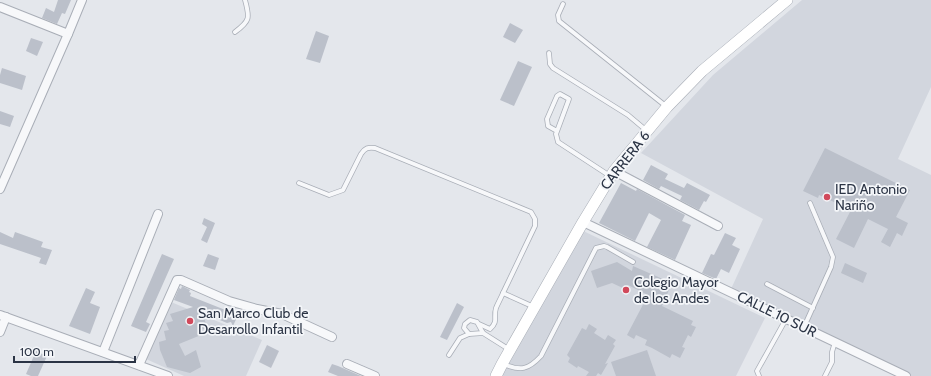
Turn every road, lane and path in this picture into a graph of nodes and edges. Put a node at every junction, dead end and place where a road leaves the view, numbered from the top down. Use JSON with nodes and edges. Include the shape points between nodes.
{"nodes":[{"id":1,"x":82,"y":0,"type":"edge"},
{"id":2,"x":245,"y":0,"type":"edge"},
{"id":3,"x":787,"y":0,"type":"edge"},
{"id":4,"x":563,"y":4,"type":"dead end"},
{"id":5,"x":0,"y":7,"type":"edge"},
{"id":6,"x":235,"y":32,"type":"dead end"},
{"id":7,"x":68,"y":34,"type":"junction"},
{"id":8,"x":549,"y":53,"type":"dead end"},
{"id":9,"x":667,"y":107,"type":"junction"},
{"id":10,"x":557,"y":131,"type":"junction"},
{"id":11,"x":647,"y":131,"type":"junction"},
{"id":12,"x":612,"y":173,"type":"junction"},
{"id":13,"x":299,"y":183,"type":"dead end"},
{"id":14,"x":0,"y":188,"type":"edge"},
{"id":15,"x":810,"y":203,"type":"dead end"},
{"id":16,"x":158,"y":214,"type":"dead end"},
{"id":17,"x":583,"y":222,"type":"junction"},
{"id":18,"x":718,"y":226,"type":"dead end"},
{"id":19,"x":633,"y":262,"type":"dead end"},
{"id":20,"x":767,"y":284,"type":"dead end"},
{"id":21,"x":504,"y":293,"type":"junction"},
{"id":22,"x":534,"y":308,"type":"junction"},
{"id":23,"x":813,"y":308,"type":"junction"},
{"id":24,"x":3,"y":316,"type":"edge"},
{"id":25,"x":786,"y":319,"type":"junction"},
{"id":26,"x":478,"y":324,"type":"junction"},
{"id":27,"x":804,"y":328,"type":"junction"},
{"id":28,"x":0,"y":332,"type":"edge"},
{"id":29,"x":483,"y":333,"type":"junction"},
{"id":30,"x":469,"y":334,"type":"junction"},
{"id":31,"x":332,"y":337,"type":"dead end"},
{"id":32,"x":835,"y":342,"type":"junction"},
{"id":33,"x":510,"y":350,"type":"junction"},
{"id":34,"x":103,"y":352,"type":"junction"},
{"id":35,"x":449,"y":355,"type":"dead end"},
{"id":36,"x":347,"y":364,"type":"dead end"},
{"id":37,"x":502,"y":364,"type":"junction"},
{"id":38,"x":140,"y":365,"type":"junction"},
{"id":39,"x":168,"y":376,"type":"edge"},
{"id":40,"x":374,"y":376,"type":"edge"},
{"id":41,"x":496,"y":376,"type":"edge"},
{"id":42,"x":758,"y":376,"type":"edge"},
{"id":43,"x":825,"y":376,"type":"edge"},
{"id":44,"x":906,"y":376,"type":"edge"}],
"edges":[{"from":1,"to":7,"type":"street"},
{"from":2,"to":6,"type":"lane","via":[[249,15],[246,24]]},
{"from":3,"to":9,"type":"main road","name":"CARRERA 6","via":[[702,71]]},
{"from":4,"to":9,"type":"lane","via":[[558,15],[559,21]]},
{"from":5,"to":7,"type":"street"},
{"from":7,"to":14,"type":"street"},
{"from":8,"to":11,"type":"lane","via":[[553,68]]},
{"from":9,"to":11,"type":"main road","name":"CARRERA 6"},
{"from":10,"to":10,"type":"lane","via":[[548,126],[547,120],[560,94],[569,99]]},
{"from":10,"to":12,"type":"lane","via":[[558,142]]},
{"from":11,"to":12,"type":"main road","name":"CARRERA 6"},
{"from":12,"to":17,"type":"main road","name":"CARRERA 6"},
{"from":12,"to":18,"type":"street"},
{"from":13,"to":21,"type":"lane","via":[[329,195],[343,190],[361,154],[369,147],[531,212],[535,226]]},
{"from":15,"to":23,"type":"lane","via":[[833,257],[831,268]]},
{"from":16,"to":34,"type":"street"},
{"from":17,"to":22,"type":"main road","name":"CARRERA 6"},
{"from":17,"to":25,"type":"street","name":"CALLE 10 SUR"},
{"from":19,"to":37,"type":"lane","via":[[607,247],[596,248],[541,356],[525,368],[518,369]]},
{"from":20,"to":23,"type":"lane"},
{"from":21,"to":22,"type":"lane"},
{"from":21,"to":26,"type":"lane","via":[[496,310],[497,320],[492,326],[490,328]]},
{"from":22,"to":33,"type":"main road","name":"CARRERA 6"},
{"from":23,"to":27,"type":"lane"},
{"from":24,"to":28,"type":"street"},
{"from":24,"to":34,"type":"street"},
{"from":25,"to":27,"type":"street","name":"CALLE 10 SUR"},
{"from":25,"to":42,"type":"lane","via":[[757,371]]},
{"from":26,"to":29,"type":"lane"},
{"from":26,"to":30,"type":"lane","via":[[474,320],[467,321],[464,328]]},
{"from":27,"to":32,"type":"street","name":"CALLE 10 SUR"},
{"from":29,"to":30,"type":"lane"},
{"from":29,"to":33,"type":"lane"},
{"from":30,"to":35,"type":"lane","via":[[460,338]]},
{"from":31,"to":38,"type":"street","via":[[282,314],[229,302],[177,280]]},
{"from":32,"to":43,"type":"lane","via":[[832,362]]},
{"from":32,"to":44,"type":"street","name":"CALLE 10 SUR"},
{"from":33,"to":37,"type":"main road","name":"CARRERA 6"},
{"from":34,"to":38,"type":"street"},
{"from":36,"to":40,"type":"street"},
{"from":37,"to":41,"type":"main road","name":"CARRERA 6"},
{"from":38,"to":39,"type":"street"}]}
